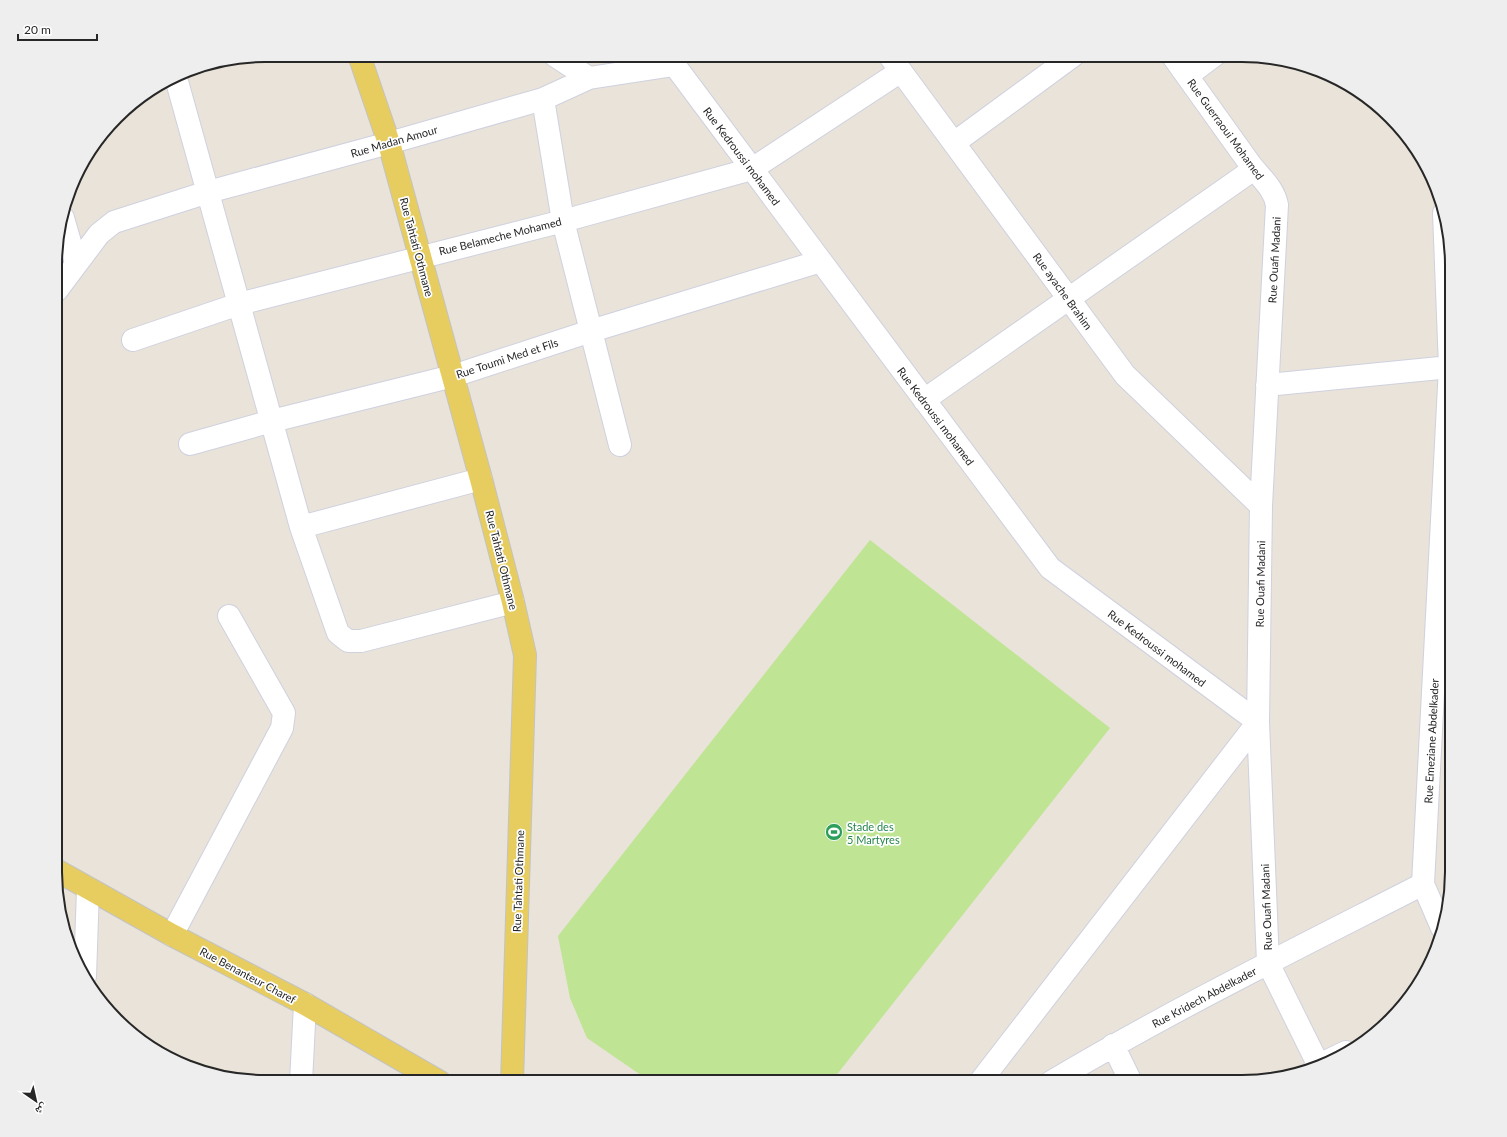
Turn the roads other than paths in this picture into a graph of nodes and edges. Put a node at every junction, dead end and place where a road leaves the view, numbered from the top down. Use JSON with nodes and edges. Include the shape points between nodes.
{"nodes":[{"id":1,"x":361,"y":62,"type":"edge"},
{"id":2,"x":565,"y":62,"type":"edge"},
{"id":3,"x":662,"y":62,"type":"edge"},
{"id":4,"x":672,"y":62,"type":"edge"},
{"id":5,"x":1064,"y":62,"type":"edge"},
{"id":6,"x":1177,"y":62,"type":"edge"},
{"id":7,"x":1206,"y":62,"type":"edge"},
{"id":8,"x":895,"y":63,"type":"edge"},
{"id":9,"x":1187,"y":76,"type":"junction"},
{"id":10,"x":589,"y":78,"type":"junction"},
{"id":11,"x":177,"y":82,"type":"edge"},
{"id":12,"x":543,"y":99,"type":"junction"},
{"id":13,"x":389,"y":143,"type":"junction"},
{"id":14,"x":954,"y":143,"type":"junction"},
{"id":15,"x":1254,"y":169,"type":"junction"},
{"id":16,"x":752,"y":170,"type":"junction"},
{"id":17,"x":208,"y":192,"type":"junction"},
{"id":18,"x":1276,"y":205,"type":"joint"},
{"id":19,"x":563,"y":221,"type":"junction"},
{"id":20,"x":66,"y":227,"type":"edge"},
{"id":21,"x":419,"y":257,"type":"junction"},
{"id":22,"x":821,"y":261,"type":"junction"},
{"id":23,"x":76,"y":263,"type":"junction"},
{"id":24,"x":62,"y":283,"type":"edge"},
{"id":25,"x":1068,"y":299,"type":"junction"},
{"id":26,"x":239,"y":304,"type":"junction"},
{"id":27,"x":591,"y":330,"type":"junction"},
{"id":28,"x":133,"y":340,"type":"dead end"},
{"id":29,"x":1445,"y":368,"type":"edge"},
{"id":30,"x":453,"y":376,"type":"junction"},
{"id":31,"x":1267,"y":385,"type":"junction"},
{"id":32,"x":924,"y":400,"type":"junction"},
{"id":33,"x":272,"y":421,"type":"junction"},
{"id":34,"x":190,"y":444,"type":"dead end"},
{"id":35,"x":620,"y":445,"type":"dead end"},
{"id":36,"x":1445,"y":464,"type":"edge"},
{"id":37,"x":481,"y":478,"type":"junction"},
{"id":38,"x":1261,"y":506,"type":"junction"},
{"id":39,"x":301,"y":527,"type":"junction"},
{"id":40,"x":514,"y":602,"type":"junction"},
{"id":41,"x":229,"y":616,"type":"dead end"},
{"id":42,"x":1258,"y":722,"type":"junction"},
{"id":43,"x":62,"y":873,"type":"edge"},
{"id":44,"x":1423,"y":884,"type":"junction"},
{"id":45,"x":88,"y":888,"type":"junction"},
{"id":46,"x":1439,"y":921,"type":"edge"},
{"id":47,"x":172,"y":935,"type":"junction"},
{"id":48,"x":1268,"y":962,"type":"junction"},
{"id":49,"x":85,"y":967,"type":"edge"},
{"id":50,"x":305,"y":1004,"type":"junction"},
{"id":51,"x":1113,"y":1045,"type":"junction"},
{"id":52,"x":1316,"y":1061,"type":"edge"},
{"id":53,"x":301,"y":1075,"type":"edge"},
{"id":54,"x":428,"y":1075,"type":"edge"},
{"id":55,"x":512,"y":1075,"type":"edge"},
{"id":56,"x":985,"y":1075,"type":"edge"},
{"id":57,"x":1063,"y":1075,"type":"edge"},
{"id":58,"x":1128,"y":1075,"type":"edge"}],
"edges":[{"from":1,"to":13,"type":"main road","name":"Rue Tahtati Othmane"},
{"from":2,"to":10,"type":"street"},
{"from":3,"to":10,"type":"street","name":"Rue Madan Amour"},
{"from":4,"to":16,"type":"street","name":"Rue Kedroussi mohamed"},
{"from":5,"to":14,"type":"street"},
{"from":6,"to":9,"type":"street","name":"Rue Guerraoui Mohamed"},
{"from":7,"to":9,"type":"street"},
{"from":8,"to":14,"type":"street","name":"Rue ayache Brahim"},
{"from":8,"to":16,"type":"street","name":"Rue Belameche Mohamed"},
{"from":9,"to":15,"type":"street","name":"Rue Guerraoui Mohamed"},
{"from":10,"to":12,"type":"street","name":"Rue Madan Amour"},
{"from":11,"to":17,"type":"street"},
{"from":12,"to":13,"type":"street","name":"Rue Madan Amour"},
{"from":12,"to":19,"type":"street"},
{"from":13,"to":17,"type":"street","name":"Rue Madan Amour"},
{"from":13,"to":21,"type":"main road","name":"Rue Tahtati Othmane"},
{"from":14,"to":25,"type":"street","name":"Rue ayache Brahim"},
{"from":15,"to":18,"type":"street","name":"Rue Guerraoui Mohamed","via":[[1271,190]]},
{"from":15,"to":25,"type":"street"},
{"from":16,"to":19,"type":"street","name":"Rue Belameche Mohamed"},
{"from":16,"to":22,"type":"street","name":"Rue Kedroussi mohamed"},
{"from":17,"to":23,"type":"street","name":"Rue Madan Amour","via":[[114,222],[99,234]]},
{"from":17,"to":26,"type":"street"},
{"from":18,"to":31,"type":"street","name":"Rue Ouafi Madani"},
{"from":19,"to":21,"type":"street","name":"Rue Belameche Mohamed"},
{"from":19,"to":27,"type":"street"},
{"from":20,"to":23,"type":"street"},
{"from":21,"to":26,"type":"street","name":"Rue Belameche Mohamed"},
{"from":21,"to":30,"type":"main road","name":"Rue Tahtati Othmane"},
{"from":22,"to":27,"type":"street","name":"Rue Toumi Med et Fils"},
{"from":22,"to":32,"type":"street","name":"Rue Kedroussi mohamed"},
{"from":23,"to":24,"type":"street"},
{"from":25,"to":32,"type":"street"},
{"from":25,"to":38,"type":"street","name":"Rue ayache Brahim","via":[[1125,375]]},
{"from":26,"to":28,"type":"street","name":"Rue Belameche Mohamed"},
{"from":26,"to":33,"type":"street"},
{"from":27,"to":30,"type":"street","name":"Rue Toumi Med et Fils"},
{"from":27,"to":35,"type":"street"},
{"from":29,"to":31,"type":"street"},
{"from":30,"to":33,"type":"street","name":"Rue Toumi Med et Fils"},
{"from":30,"to":37,"type":"main road","name":"Rue Tahtati Othmane"},
{"from":31,"to":38,"type":"street","name":"Rue Ouafi Madani"},
{"from":32,"to":42,"type":"street","name":"Rue Kedroussi mohamed","via":[[1050,568]]},
{"from":33,"to":34,"type":"street","name":"Rue Toumi Med et Fils"},
{"from":33,"to":39,"type":"street"},
{"from":36,"to":44,"type":"street","name":"Rue Emeziane Abdelkader"},
{"from":37,"to":39,"type":"street"},
{"from":37,"to":40,"type":"main road","name":"Rue Tahtati Othmane"},
{"from":38,"to":42,"type":"street","name":"Rue Ouafi Madani"},
{"from":39,"to":40,"type":"street","via":[[338,633],[348,641],[361,641]]},
{"from":40,"to":55,"type":"main road","name":"Rue Tahtati Othmane","via":[[525,655]]},
{"from":41,"to":47,"type":"street","via":[[284,713],[282,728]]},
{"from":42,"to":48,"type":"street","name":"Rue Ouafi Madani"},
{"from":42,"to":56,"type":"street"},
{"from":43,"to":45,"type":"main road","name":"Rue Benanteur Charef"},
{"from":44,"to":46,"type":"street"},
{"from":44,"to":48,"type":"street","name":"Rue Kridech Abdelkader"},
{"from":45,"to":47,"type":"main road","name":"Rue Benanteur Charef"},
{"from":45,"to":49,"type":"street"},
{"from":47,"to":50,"type":"main road","name":"Rue Benanteur Charef"},
{"from":48,"to":51,"type":"street","name":"Rue Kridech Abdelkader"},
{"from":48,"to":52,"type":"street"},
{"from":50,"to":53,"type":"street"},
{"from":50,"to":54,"type":"main road","name":"Rue Benanteur Charef"},
{"from":51,"to":57,"type":"street","name":"Rue Kridech Abdelkader"},
{"from":51,"to":58,"type":"street"}]}
